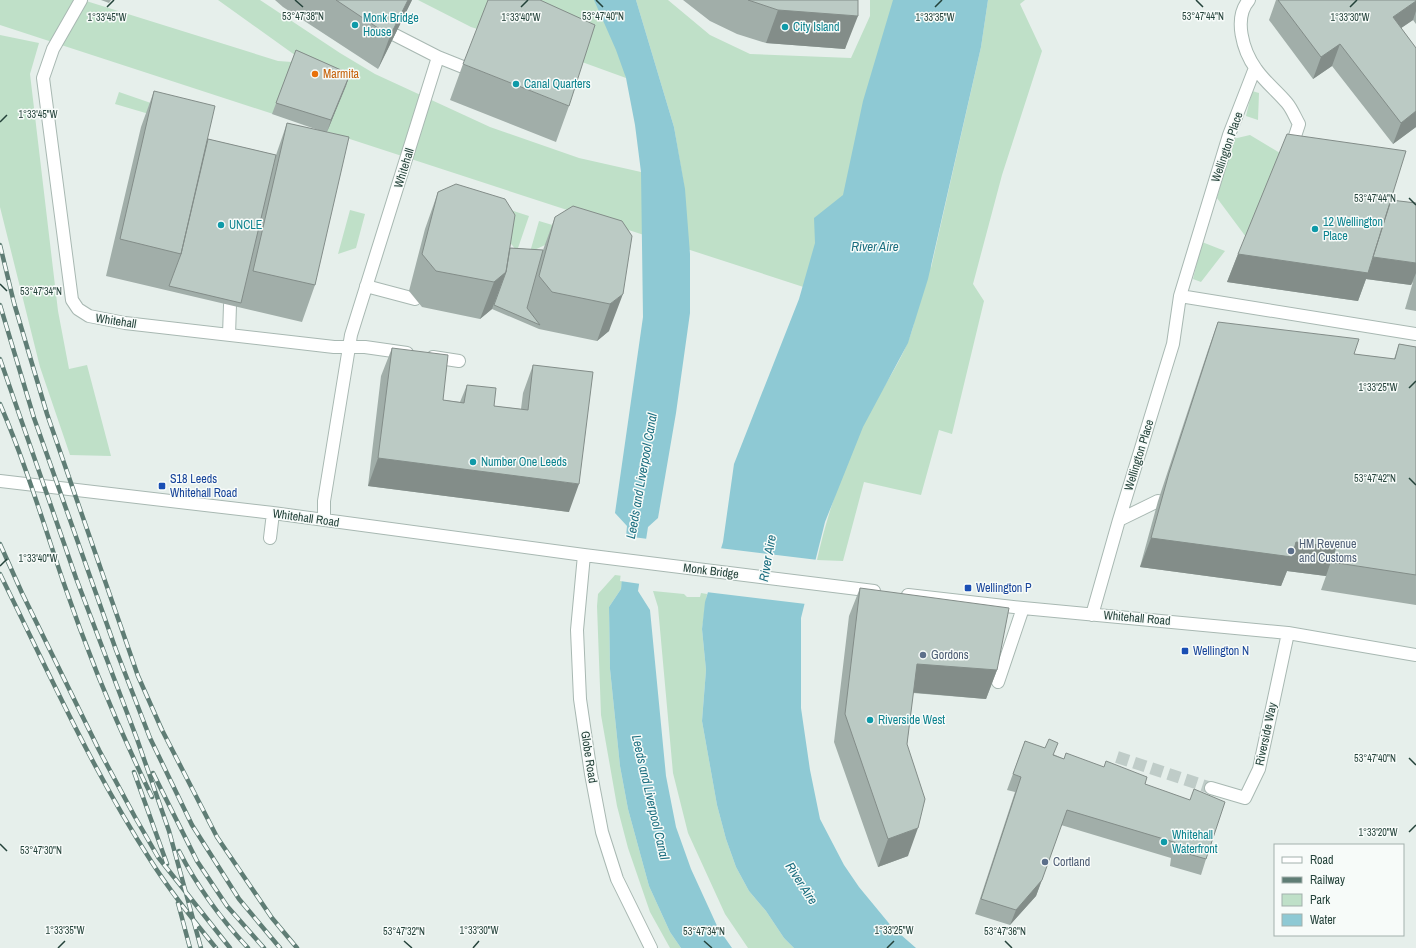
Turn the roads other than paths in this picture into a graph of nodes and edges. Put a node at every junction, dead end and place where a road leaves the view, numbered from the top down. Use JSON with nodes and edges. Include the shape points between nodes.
{"nodes":[{"id":1,"x":81,"y":0,"type":"edge"},
{"id":2,"x":1249,"y":0,"type":"edge"},
{"id":3,"x":395,"y":35,"type":"edge"},
{"id":4,"x":438,"y":57,"type":"junction"},
{"id":5,"x":463,"y":67,"type":"dead end"},
{"id":6,"x":1255,"y":68,"type":"junction"},
{"id":7,"x":1286,"y":164,"type":"edge"},
{"id":8,"x":366,"y":286,"type":"junction"},
{"id":9,"x":1180,"y":296,"type":"junction"},
{"id":10,"x":415,"y":299,"type":"dead end"},
{"id":11,"x":230,"y":305,"type":"edge"},
{"id":12,"x":1416,"y":334,"type":"edge"},
{"id":13,"x":229,"y":335,"type":"junction"},
{"id":14,"x":349,"y":347,"type":"junction"},
{"id":15,"x":459,"y":361,"type":"dead end"},
{"id":16,"x":0,"y":481,"type":"edge"},
{"id":17,"x":1158,"y":501,"type":"dead end"},
{"id":18,"x":273,"y":513,"type":"junction"},
{"id":19,"x":324,"y":520,"type":"junction"},
{"id":20,"x":1119,"y":520,"type":"junction"},
{"id":21,"x":270,"y":538,"type":"dead end"},
{"id":22,"x":584,"y":555,"type":"junction"},
{"id":23,"x":612,"y":558,"type":"joint"},
{"id":24,"x":858,"y":589,"type":"joint"},
{"id":25,"x":1023,"y":608,"type":"junction"},
{"id":26,"x":1092,"y":615,"type":"junction"},
{"id":27,"x":1288,"y":633,"type":"junction"},
{"id":28,"x":1416,"y":655,"type":"edge"},
{"id":29,"x":998,"y":682,"type":"edge"},
{"id":30,"x":1211,"y":788,"type":"tunnel mouth"},
{"id":31,"x":651,"y":948,"type":"edge"}],
"edges":[{"from":1,"to":13,"type":"street","name":"Whitehall","via":[[53,49],[43,78],[72,300],[78,309],[89,316],[125,323]]},
{"from":2,"to":6,"type":"street","via":[[1245,5],[1240,25],[1243,44]]},
{"from":3,"to":4,"type":"street"},
{"from":4,"to":5,"type":"street"},
{"from":4,"to":8,"type":"street","name":"Whitehall"},
{"from":6,"to":7,"type":"street","via":[[1288,104],[1299,124]]},
{"from":6,"to":9,"type":"street","name":"Wellington Place","via":[[1229,135]]},
{"from":8,"to":10,"type":"street"},
{"from":8,"to":14,"type":"street","name":"Whitehall"},
{"from":9,"to":12,"type":"street"},
{"from":9,"to":20,"type":"street","name":"Wellington Place","via":[[1173,344]]},
{"from":11,"to":13,"type":"street"},
{"from":13,"to":14,"type":"street","name":"Whitehall"},
{"from":14,"to":15,"type":"street","name":"Whitehall","via":[[365,347]]},
{"from":14,"to":19,"type":"street","name":"Whitehall","via":[[324,501]]},
{"from":16,"to":18,"type":"street","name":"Whitehall Road"},
{"from":17,"to":20,"type":"street"},
{"from":18,"to":19,"type":"street","name":"Whitehall Road"},
{"from":18,"to":21,"type":"street"},
{"from":19,"to":22,"type":"street","name":"Whitehall Road"},
{"from":20,"to":26,"type":"street","name":"Wellington Place"},
{"from":22,"to":23,"type":"street","name":"Whitehall Road"},
{"from":22,"to":31,"type":"street","name":"Globe Road","via":[[577,630],[580,699],[591,774],[602,832],[617,879]]},
{"from":23,"to":24,"type":"street","name":"Monk Bridge"},
{"from":24,"to":25,"type":"street","name":"Whitehall Road"},
{"from":25,"to":26,"type":"street","name":"Whitehall Road"},
{"from":25,"to":29,"type":"street"},
{"from":26,"to":27,"type":"street","name":"Whitehall Road"},
{"from":27,"to":28,"type":"street","name":"Whitehall Road"},
{"from":27,"to":30,"type":"street","name":"Riverside Way","via":[[1259,769],[1245,798]]}]}
